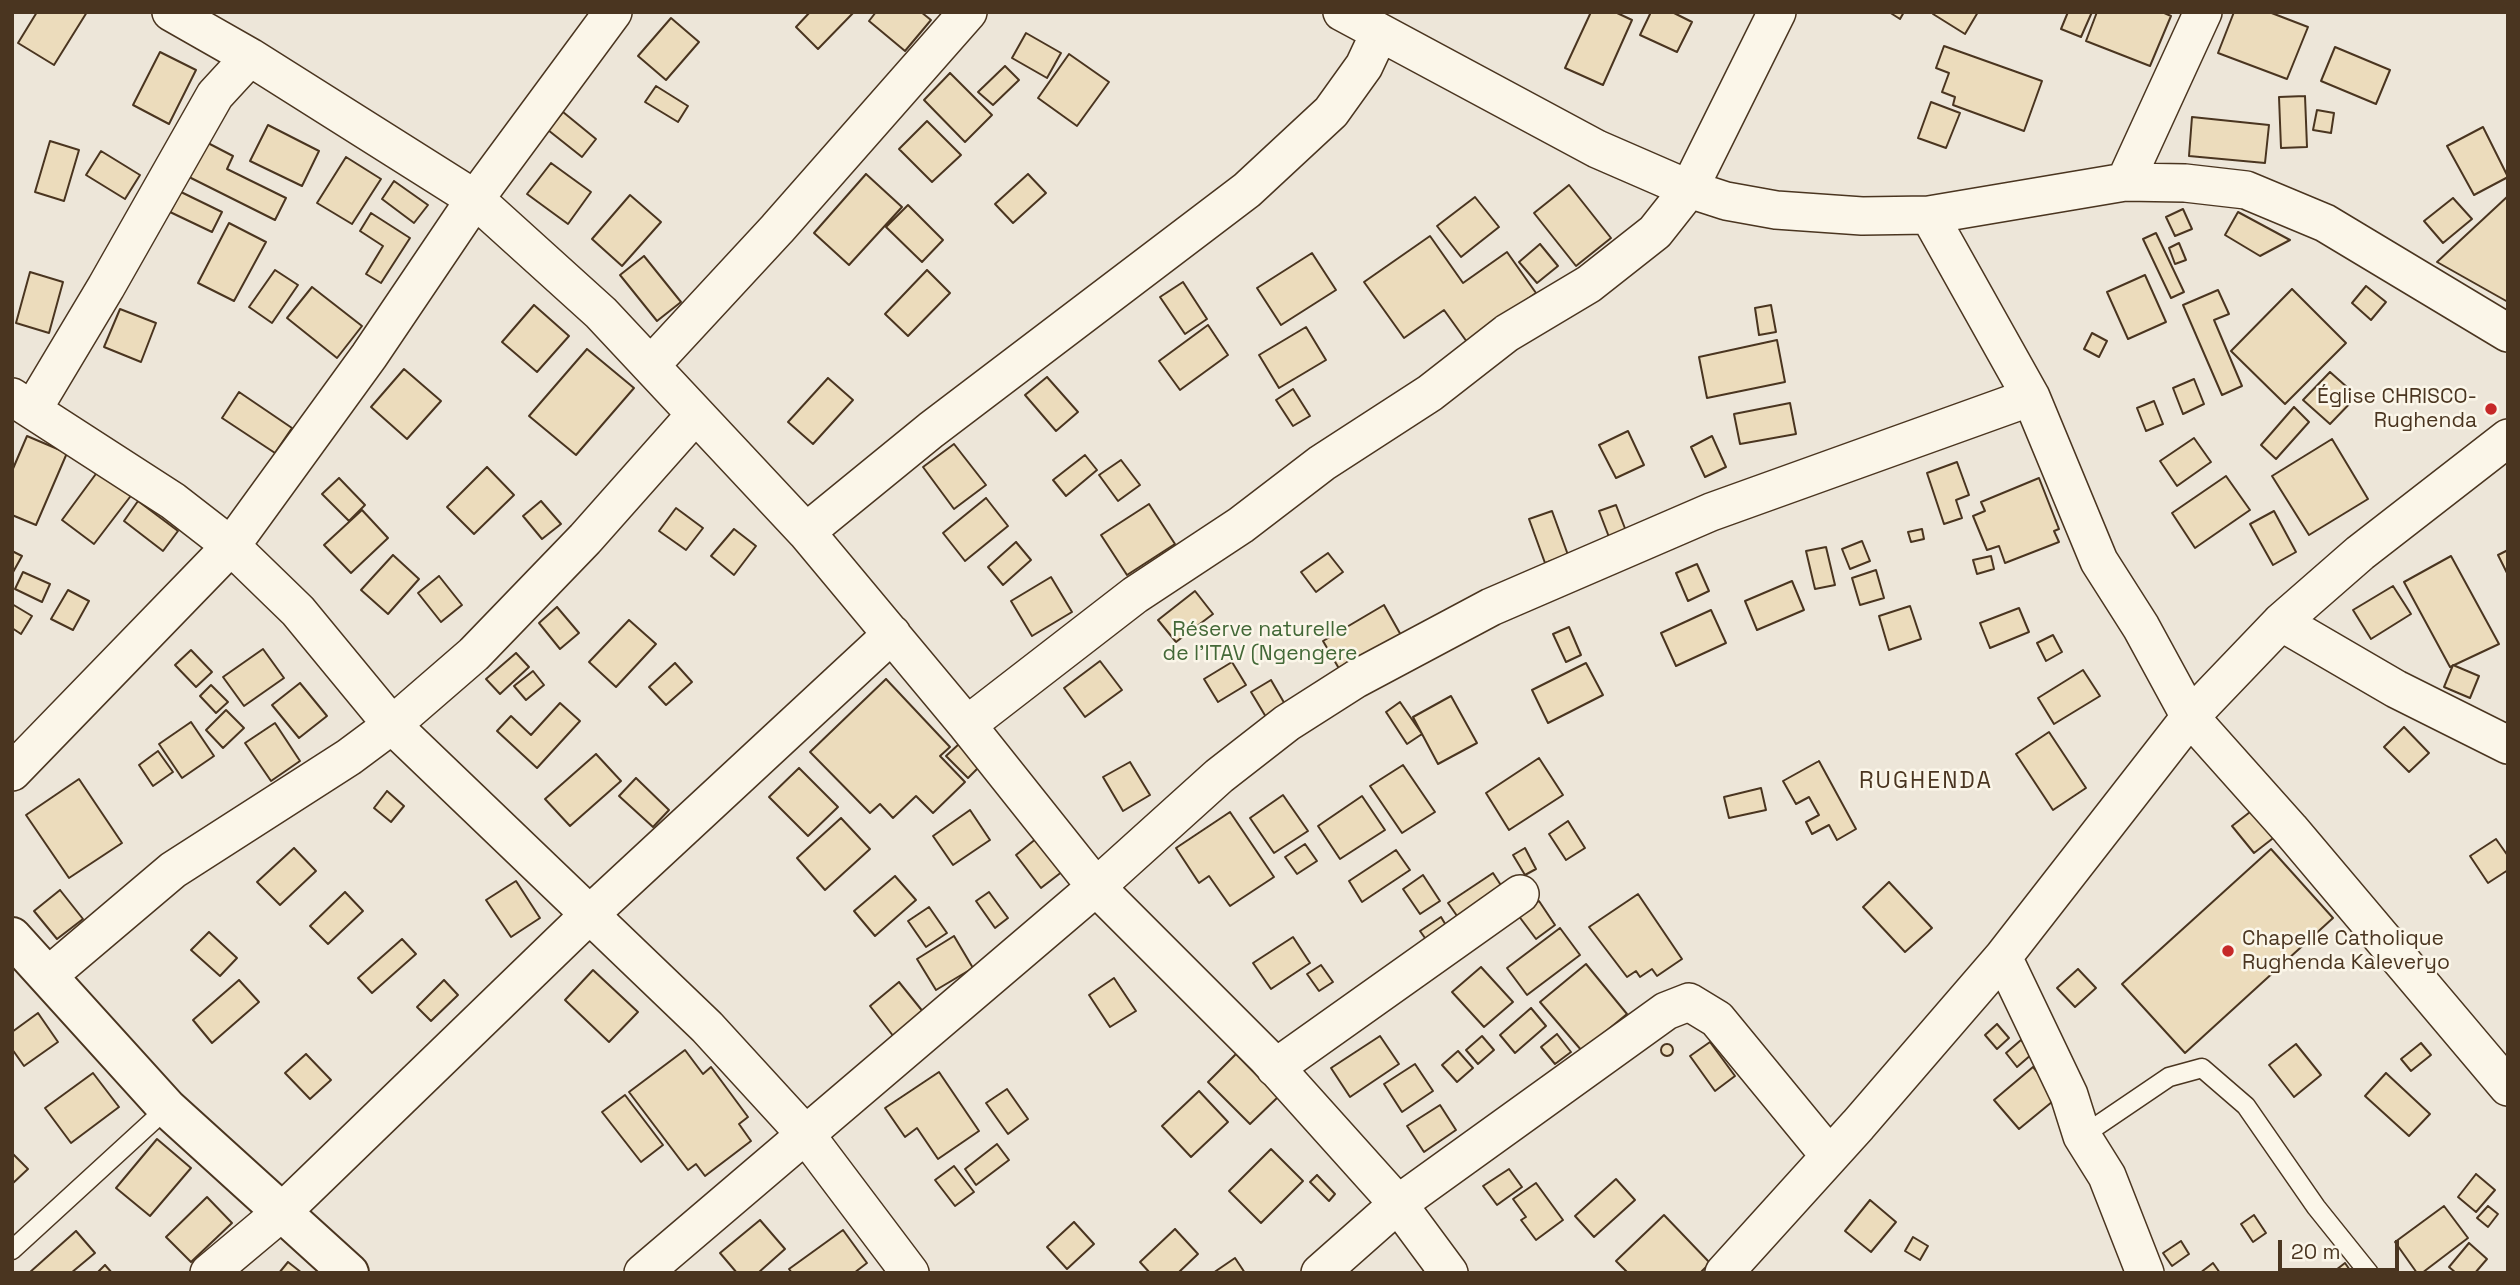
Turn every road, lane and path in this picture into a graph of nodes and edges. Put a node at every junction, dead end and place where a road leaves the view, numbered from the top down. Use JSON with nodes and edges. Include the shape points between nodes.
{"nodes":[{"id":1,"x":171,"y":12,"type":"edge"},
{"id":2,"x":613,"y":12,"type":"edge"},
{"id":3,"x":968,"y":12,"type":"edge"},
{"id":4,"x":1342,"y":12,"type":"edge"},
{"id":5,"x":1777,"y":12,"type":"edge"},
{"id":6,"x":2203,"y":12,"type":"edge"},
{"id":7,"x":1379,"y":34,"type":"junction"},
{"id":8,"x":250,"y":57,"type":"junction"},
{"id":9,"x":2125,"y":182,"type":"junction"},
{"id":10,"x":1689,"y":189,"type":"junction"},
{"id":11,"x":475,"y":199,"type":"junction"},
{"id":12,"x":1929,"y":215,"type":"junction"},
{"id":13,"x":2508,"y":333,"type":"edge"},
{"id":14,"x":651,"y":365,"type":"junction"},
{"id":15,"x":2031,"y":397,"type":"junction"},
{"id":16,"x":22,"y":403,"type":"edge"},
{"id":17,"x":695,"y":415,"type":"junction"},
{"id":18,"x":2508,"y":438,"type":"edge"},
{"id":19,"x":806,"y":532,"type":"junction"},
{"id":20,"x":231,"y":546,"type":"junction"},
{"id":21,"x":2281,"y":622,"type":"junction"},
{"id":22,"x":892,"y":634,"type":"junction"},
{"id":23,"x":2190,"y":717,"type":"junction"},
{"id":24,"x":392,"y":725,"type":"junction"},
{"id":25,"x":967,"y":725,"type":"junction"},
{"id":26,"x":2508,"y":745,"type":"edge"},
{"id":27,"x":12,"y":772,"type":"edge"},
{"id":28,"x":1096,"y":887,"type":"junction"},
{"id":29,"x":1520,"y":894,"type":"dead end"},
{"id":30,"x":589,"y":915,"type":"junction"},
{"id":31,"x":12,"y":937,"type":"edge"},
{"id":32,"x":2003,"y":957,"type":"junction"},
{"id":33,"x":49,"y":975,"type":"junction"},
{"id":34,"x":1275,"y":1068,"type":"junction"},
{"id":35,"x":2508,"y":1087,"type":"edge"},
{"id":36,"x":167,"y":1108,"type":"junction"},
{"id":37,"x":806,"y":1135,"type":"junction"},
{"id":38,"x":2082,"y":1136,"type":"junction"},
{"id":39,"x":1828,"y":1154,"type":"junction"},
{"id":40,"x":1398,"y":1205,"type":"junction"},
{"id":41,"x":283,"y":1211,"type":"junction"},
{"id":42,"x":12,"y":1250,"type":"edge"},
{"id":43,"x":1736,"y":1269,"type":"edge"},
{"id":44,"x":209,"y":1273,"type":"edge"},
{"id":45,"x":349,"y":1273,"type":"edge"},
{"id":46,"x":643,"y":1273,"type":"edge"},
{"id":47,"x":910,"y":1273,"type":"edge"},
{"id":48,"x":1320,"y":1273,"type":"edge"},
{"id":49,"x":1449,"y":1273,"type":"edge"},
{"id":50,"x":2145,"y":1273,"type":"edge"},
{"id":51,"x":2369,"y":1273,"type":"edge"}],
"edges":[{"from":1,"to":8,"type":"street"},
{"from":2,"to":11,"type":"street"},
{"from":3,"to":14,"type":"street"},
{"from":4,"to":7,"type":"street"},
{"from":5,"to":10,"type":"street"},
{"from":6,"to":9,"type":"street"},
{"from":7,"to":10,"type":"street","via":[[1597,149]]},
{"from":7,"to":19,"type":"street","via":[[1364,66],[1331,112],[1247,190],[931,430]]},
{"from":8,"to":11,"type":"street"},
{"from":8,"to":16,"type":"street","via":[[215,95],[106,287]]},
{"from":9,"to":12,"type":"street"},
{"from":9,"to":13,"type":"street","via":[[2246,190],[2325,223]]},
{"from":10,"to":12,"type":"street","via":[[1776,211]]},
{"from":10,"to":25,"type":"street","via":[[1655,232],[1589,284],[1507,333],[1430,393],[1135,595]]},
{"from":11,"to":14,"type":"street","via":[[601,313]]},
{"from":11,"to":20,"type":"street","via":[[369,356]]},
{"from":12,"to":15,"type":"street"},
{"from":14,"to":17,"type":"street"},
{"from":15,"to":23,"type":"street","via":[[2099,561]]},
{"from":15,"to":28,"type":"street","via":[[1711,512],[1491,607],[1406,650],[1287,723],[1219,776]]},
{"from":16,"to":20,"type":"street","via":[[173,501]]},
{"from":17,"to":19,"type":"street"},
{"from":17,"to":24,"type":"street","via":[[585,540],[483,644]]},
{"from":18,"to":21,"type":"street","via":[[2360,553]]},
{"from":19,"to":22,"type":"street"},
{"from":20,"to":24,"type":"street","via":[[298,611]]},
{"from":20,"to":27,"type":"street"},
{"from":21,"to":23,"type":"street"},
{"from":21,"to":26,"type":"street","via":[[2396,690]]},
{"from":22,"to":25,"type":"street"},
{"from":22,"to":30,"type":"street"},
{"from":23,"to":32,"type":"street"},
{"from":23,"to":35,"type":"street"},
{"from":24,"to":30,"type":"street"},
{"from":24,"to":33,"type":"street","via":[[173,870]]},
{"from":25,"to":28,"type":"street"},
{"from":28,"to":34,"type":"street"},
{"from":28,"to":37,"type":"street"},
{"from":29,"to":34,"type":"street"},
{"from":30,"to":37,"type":"street","via":[[707,1027]]},
{"from":30,"to":41,"type":"street"},
{"from":31,"to":33,"type":"street"},
{"from":32,"to":38,"type":"street","via":[[2069,1095]]},
{"from":32,"to":39,"type":"street"},
{"from":33,"to":36,"type":"street"},
{"from":34,"to":40,"type":"street"},
{"from":36,"to":41,"type":"street"},
{"from":36,"to":42,"type":"lane"},
{"from":37,"to":46,"type":"street"},
{"from":37,"to":47,"type":"street"},
{"from":38,"to":50,"type":"street","via":[[2107,1177]]},
{"from":38,"to":51,"type":"lane","via":[[2169,1076],[2202,1068],[2246,1105],[2316,1207]]},
{"from":39,"to":40,"type":"street","via":[[1717,1019],[1689,1002],[1667,1010]]},
{"from":39,"to":43,"type":"street"},
{"from":40,"to":48,"type":"street"},
{"from":40,"to":49,"type":"street"},
{"from":41,"to":44,"type":"street"},
{"from":41,"to":45,"type":"street"}]}
